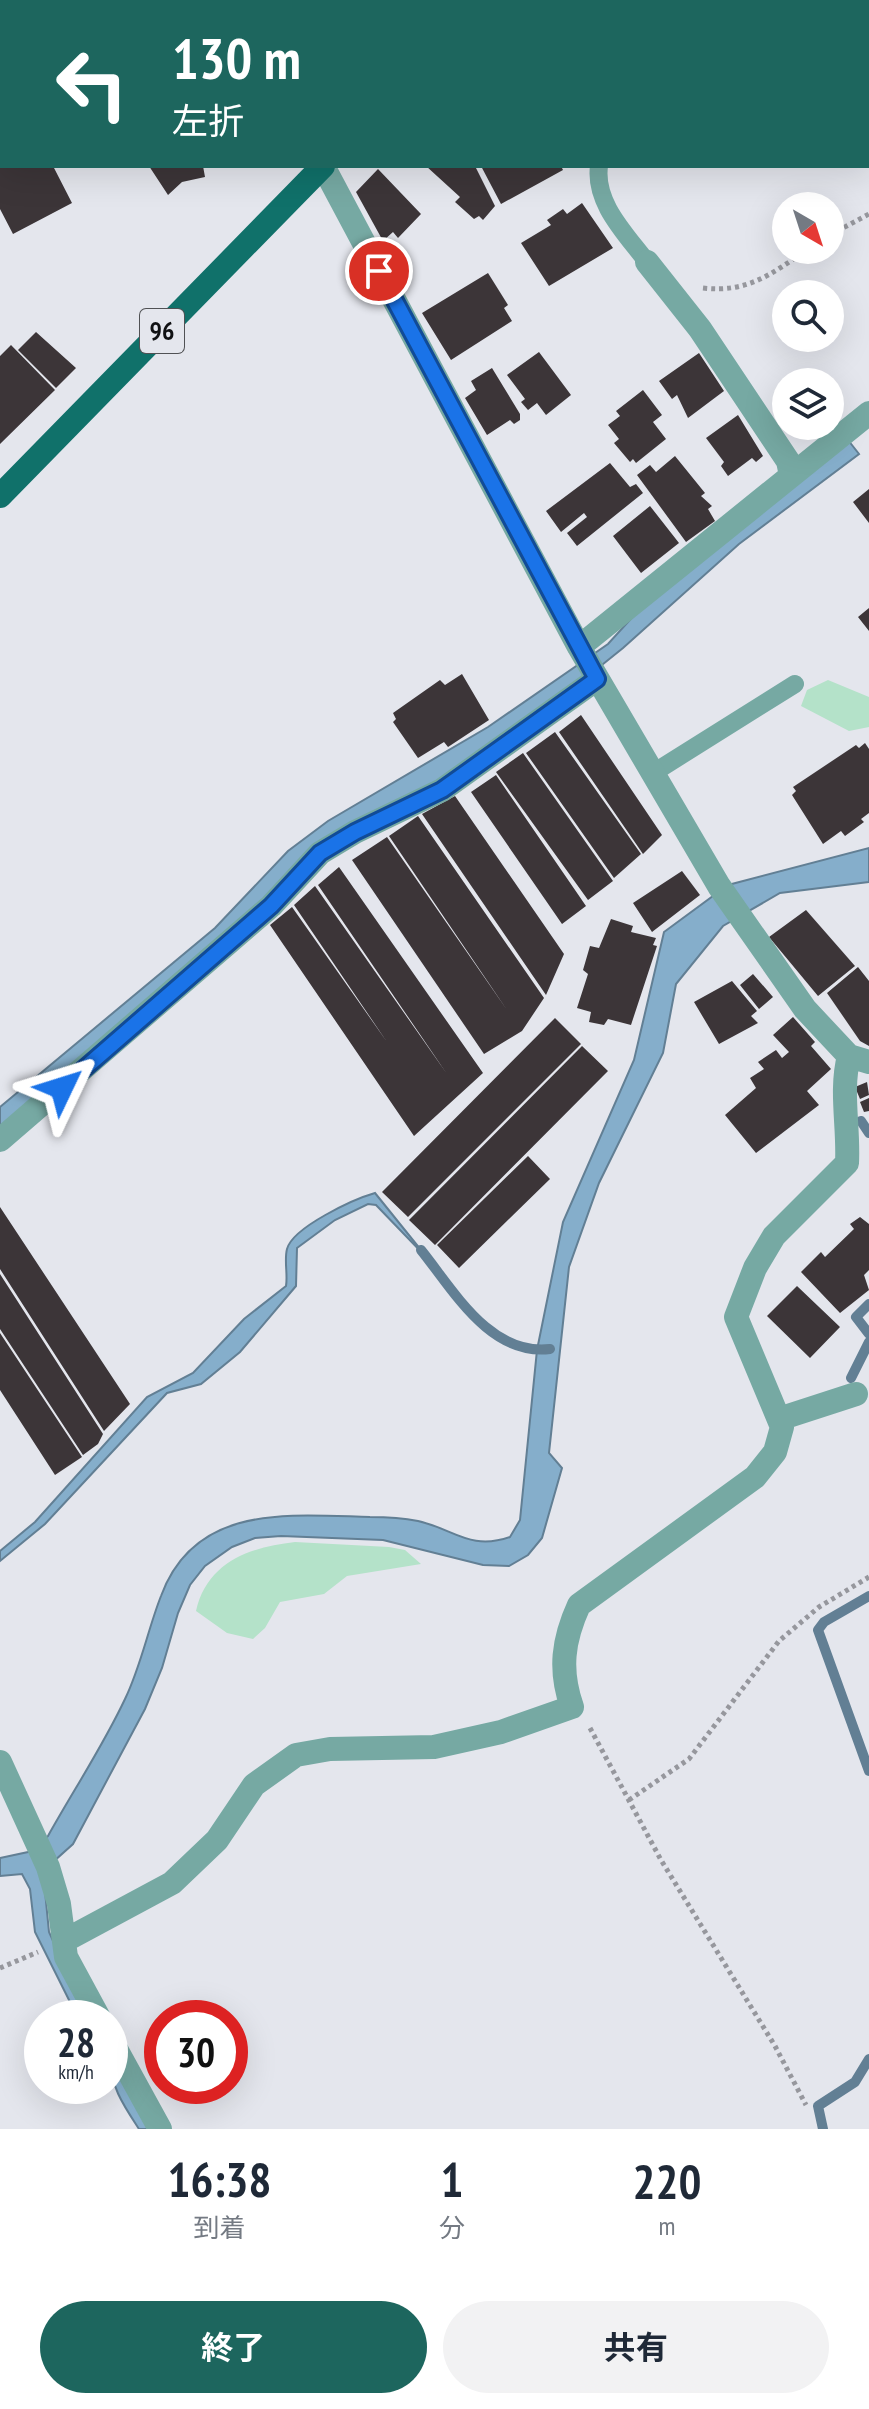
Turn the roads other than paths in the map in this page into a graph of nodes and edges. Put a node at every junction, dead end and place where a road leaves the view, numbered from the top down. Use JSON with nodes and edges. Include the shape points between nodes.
{"nodes":[{"id":1,"x":321,"y":168,"type":"edge"},
{"id":2,"x":324,"y":168,"type":"edge"},
{"id":3,"x":599,"y":168,"type":"edge"},
{"id":4,"x":652,"y":269,"type":"joint"},
{"id":5,"x":866,"y":422,"type":"edge"},
{"id":6,"x":791,"y":476,"type":"junction"},
{"id":7,"x":0,"y":496,"type":"edge"},
{"id":8,"x":581,"y":651,"type":"junction"},
{"id":9,"x":596,"y":678,"type":"junction"},
{"id":10,"x":795,"y":684,"type":"dead end"},
{"id":11,"x":653,"y":773,"type":"junction"},
{"id":12,"x":859,"y":1059,"type":"edge"},
{"id":13,"x":0,"y":1140,"type":"edge"},
{"id":14,"x":856,"y":1394,"type":"dead end"},
{"id":15,"x":779,"y":1419,"type":"junction"},
{"id":16,"x":0,"y":1762,"type":"edge"},
{"id":17,"x":54,"y":1945,"type":"junction"},
{"id":18,"x":89,"y":2000,"type":"edge"},
{"id":19,"x":128,"y":2071,"type":"edge"},
{"id":20,"x":160,"y":2129,"type":"edge"}],
"edges":[{"from":1,"to":7,"type":"main road","number":"96"},
{"from":2,"to":8,"type":"street"},
{"from":3,"to":4,"type":"lane","via":[[608,209]]},
{"from":4,"to":6,"type":"street","via":[[700,329],[788,461]]},
{"from":5,"to":6,"type":"street"},
{"from":6,"to":8,"type":"street"},
{"from":8,"to":9,"type":"street"},
{"from":9,"to":11,"type":"street"},
{"from":9,"to":13,"type":"street","via":[[442,790],[320,853],[271,906]]},
{"from":10,"to":11,"type":"lane"},
{"from":11,"to":12,"type":"street","via":[[739,916],[805,1009]]},
{"from":12,"to":15,"type":"street","via":[[843,1080],[847,1163],[774,1236],[736,1317]]},
{"from":14,"to":15,"type":"street"},
{"from":15,"to":17,"type":"street","via":[[775,1452],[755,1477],[579,1605],[565,1635],[565,1688],[572,1707],[501,1732],[434,1747],[330,1749],[296,1755],[254,1785],[217,1840],[172,1883]]},
{"from":16,"to":17,"type":"street","via":[[48,1867],[59,1904]]},
{"from":17,"to":18,"type":"street"},
{"from":19,"to":20,"type":"street"}]}
